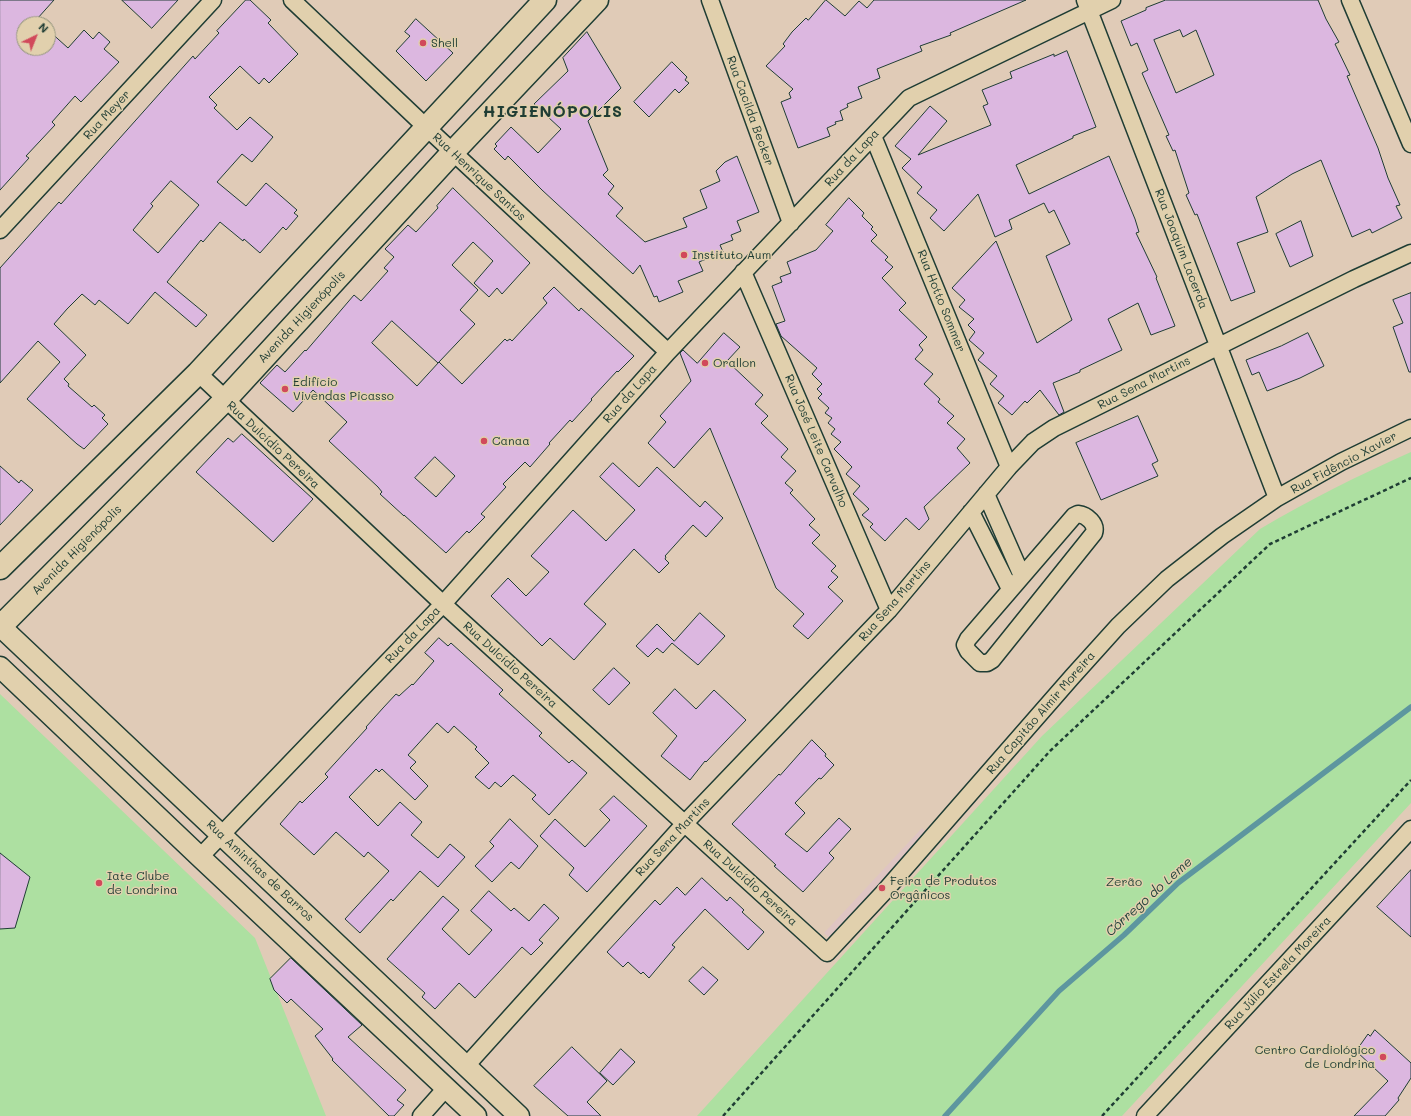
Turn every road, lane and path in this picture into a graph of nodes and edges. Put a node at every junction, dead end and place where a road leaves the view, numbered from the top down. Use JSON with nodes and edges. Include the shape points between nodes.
{"nodes":[{"id":1,"x":213,"y":0,"type":"edge"},
{"id":2,"x":292,"y":0,"type":"edge"},
{"id":3,"x":545,"y":0,"type":"edge"},
{"id":4,"x":597,"y":0,"type":"edge"},
{"id":5,"x":710,"y":0,"type":"edge"},
{"id":6,"x":1112,"y":0,"type":"edge"},
{"id":7,"x":1350,"y":0,"type":"edge"},
{"id":8,"x":1087,"y":5,"type":"edge"},
{"id":9,"x":426,"y":128,"type":"junction"},
{"id":10,"x":872,"y":136,"type":"junction"},
{"id":11,"x":1411,"y":144,"type":"edge"},
{"id":12,"x":453,"y":152,"type":"junction"},
{"id":13,"x":791,"y":223,"type":"junction"},
{"id":14,"x":0,"y":230,"type":"edge"},
{"id":15,"x":1411,"y":253,"type":"edge"},
{"id":16,"x":744,"y":272,"type":"junction"},
{"id":17,"x":1218,"y":346,"type":"junction"},
{"id":18,"x":668,"y":352,"type":"junction"},
{"id":19,"x":198,"y":373,"type":"junction"},
{"id":20,"x":226,"y":400,"type":"junction"},
{"id":21,"x":1411,"y":428,"type":"edge"},
{"id":22,"x":1008,"y":467,"type":"junction"},
{"id":23,"x":1411,"y":478,"type":"edge"},
{"id":24,"x":986,"y":494,"type":"junction"},
{"id":25,"x":1278,"y":498,"type":"junction"},
{"id":26,"x":971,"y":512,"type":"junction"},
{"id":27,"x":0,"y":568,"type":"edge"},
{"id":28,"x":1022,"y":576,"type":"junction"},
{"id":29,"x":1010,"y":589,"type":"junction"},
{"id":30,"x":443,"y":604,"type":"junction"},
{"id":31,"x":889,"y":610,"type":"junction"},
{"id":32,"x":0,"y":627,"type":"edge"},
{"id":33,"x":0,"y":667,"type":"edge"},
{"id":34,"x":1411,"y":780,"type":"edge"},
{"id":35,"x":685,"y":823,"type":"junction"},
{"id":36,"x":1411,"y":829,"type":"edge"},
{"id":37,"x":222,"y":835,"type":"junction"},
{"id":38,"x":200,"y":857,"type":"junction"},
{"id":39,"x":827,"y":952,"type":"joint"},
{"id":40,"x":466,"y":1066,"type":"junction"},
{"id":41,"x":446,"y":1088,"type":"junction"},
{"id":42,"x":421,"y":1116,"type":"edge"},
{"id":43,"x":476,"y":1116,"type":"edge"},
{"id":44,"x":519,"y":1116,"type":"edge"},
{"id":45,"x":723,"y":1116,"type":"edge"},
{"id":46,"x":1102,"y":1116,"type":"edge"},
{"id":47,"x":1145,"y":1116,"type":"edge"}],
"edges":[{"from":1,"to":14,"type":"street","name":"Rua Meyer"},
{"from":2,"to":9,"type":"street","name":"Rua Henrique Santos"},
{"from":3,"to":9,"type":"main road"},
{"from":4,"to":12,"type":"main road","name":"Avenida Higienópolis"},
{"from":5,"to":13,"type":"street","name":"Rua Cacilda Becker"},
{"from":6,"to":8,"type":"street","name":"Rua da Lapa"},
{"from":7,"to":11,"type":"street"},
{"from":8,"to":10,"type":"street","name":"Rua da Lapa","via":[[909,98]]},
{"from":8,"to":17,"type":"street","name":"Rua Joaquim Lacerda"},
{"from":9,"to":12,"type":"street","name":"Rua Henrique Santos"},
{"from":9,"to":19,"type":"main road"},
{"from":10,"to":13,"type":"street","name":"Rua da Lapa"},
{"from":10,"to":22,"type":"street","name":"Rua Hotto Sommer"},
{"from":12,"to":18,"type":"street","name":"Rua Henrique Santos"},
{"from":12,"to":20,"type":"main road","name":"Avenida Higienópolis"},
{"from":13,"to":16,"type":"street","name":"Rua da Lapa"},
{"from":15,"to":17,"type":"street","name":"Rua Sena Martins"},
{"from":16,"to":18,"type":"street","name":"Rua da Lapa"},
{"from":16,"to":31,"type":"street","name":"Rua José Leite Carvalho"},
{"from":17,"to":22,"type":"street","name":"Rua Sena Martins","via":[[1054,428],[1033,442]]},
{"from":17,"to":25,"type":"street","name":"Rua Joaquim Lacerda"},
{"from":18,"to":30,"type":"street","name":"Rua da Lapa"},
{"from":19,"to":20,"type":"street","name":"Rua Dulcídio Pereira"},
{"from":19,"to":27,"type":"main road"},
{"from":20,"to":30,"type":"street","name":"Rua Dulcídio Pereira"},
{"from":20,"to":32,"type":"main road","name":"Avenida Higienópolis"},
{"from":21,"to":25,"type":"street","name":"Rua Fidêncio Xavier","via":[[1341,462]]},
{"from":22,"to":24,"type":"street","name":"Rua Sena Martins"},
{"from":23,"to":45,"type":"path","via":[[1270,544],[1050,751]]},
{"from":24,"to":26,"type":"street","name":"Rua Sena Martins"},
{"from":24,"to":28,"type":"street"},
{"from":25,"to":39,"type":"street","name":"Rua Capitão Almir Moreira","via":[[1222,536],[1167,579],[1118,626],[884,892]]},
{"from":26,"to":29,"type":"street"},
{"from":26,"to":31,"type":"street","name":"Rua Sena Martins"},
{"from":28,"to":29,"type":"street"},
{"from":28,"to":29,"type":"street","via":[[1074,516],[1082,515],[1094,524],[1094,533],[992,660],[980,663],[965,645]]},
{"from":30,"to":35,"type":"street","name":"Rua Dulcídio Pereira"},
{"from":30,"to":37,"type":"street","name":"Rua da Lapa"},
{"from":31,"to":35,"type":"street","name":"Rua Sena Martins"},
{"from":32,"to":37,"type":"street","name":"Rua Aminthas de Barros"},
{"from":33,"to":38,"type":"street"},
{"from":34,"to":46,"type":"path"},
{"from":35,"to":39,"type":"street","name":"Rua Dulcídio Pereira"},
{"from":35,"to":40,"type":"street","name":"Rua Sena Martins"},
{"from":36,"to":47,"type":"street","name":"Rua Júlio Estrela Moreira"},
{"from":37,"to":38,"type":"street","name":"Rua da Lapa"},
{"from":37,"to":40,"type":"street","name":"Rua Aminthas de Barros"},
{"from":38,"to":41,"type":"street"},
{"from":40,"to":44,"type":"street","name":"Rua Aminthas de Barros"},
{"from":41,"to":42,"type":"street"},
{"from":41,"to":43,"type":"street"}]}
